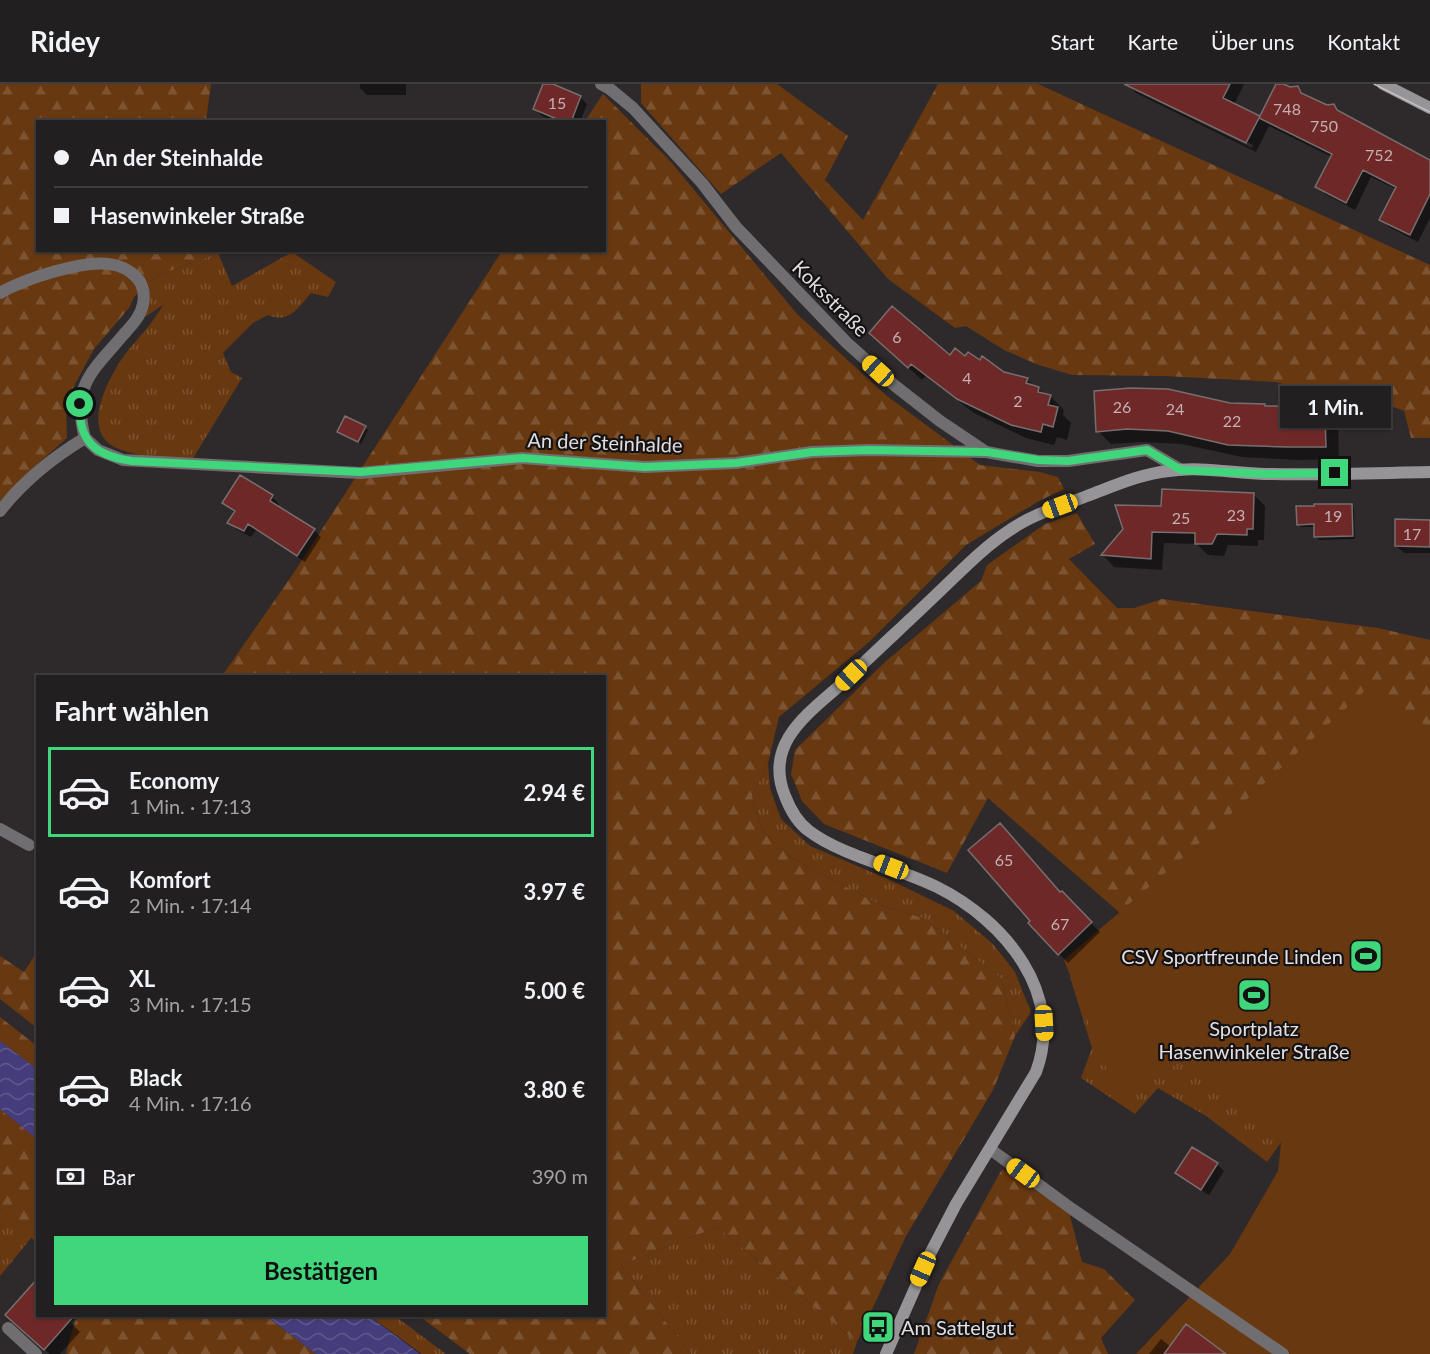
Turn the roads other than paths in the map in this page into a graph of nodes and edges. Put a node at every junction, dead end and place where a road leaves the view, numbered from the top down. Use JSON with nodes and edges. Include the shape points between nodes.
{"nodes":[{"id":1,"x":601,"y":84,"type":"edge"},
{"id":2,"x":1383,"y":84,"type":"edge"},
{"id":3,"x":1430,"y":108,"type":"edge"},
{"id":4,"x":0,"y":293,"type":"edge"},
{"id":5,"x":85,"y":438,"type":"junction"},
{"id":6,"x":987,"y":452,"type":"junction"},
{"id":7,"x":1181,"y":470,"type":"junction"},
{"id":8,"x":1430,"y":472,"type":"edge"},
{"id":9,"x":0,"y":511,"type":"edge"},
{"id":10,"x":0,"y":829,"type":"edge"},
{"id":11,"x":29,"y":845,"type":"dead end"},
{"id":12,"x":990,"y":1149,"type":"junction"},
{"id":13,"x":8,"y":1329,"type":"dead end"},
{"id":14,"x":36,"y":1354,"type":"edge"},
{"id":15,"x":886,"y":1354,"type":"edge"},
{"id":16,"x":1283,"y":1354,"type":"edge"}],
"edges":[{"from":1,"to":6,"type":"street","name":"Koksstraße","via":[[633,108],[702,183],[736,227],[847,343],[940,421]]},
{"from":2,"to":3,"type":"street"},
{"from":4,"to":5,"type":"street","via":[[91,264],[124,268],[140,281],[144,296],[139,317],[91,374],[83,390],[79,417]]},
{"from":5,"to":6,"type":"street","name":"An der Steinhalde","via":[[98,450],[132,461],[360,472],[522,458],[645,467],[736,463],[812,452]]},
{"from":5,"to":9,"type":"street","via":[[35,472]]},
{"from":6,"to":7,"type":"street","name":"Koksstraße","via":[[1068,461],[1147,450]]},
{"from":7,"to":8,"type":"street","via":[[1269,474]]},
{"from":7,"to":12,"type":"street","via":[[1144,475],[1011,528],[798,723],[790,732],[782,756],[783,792],[808,831],[951,895],[996,931],[1034,980],[1044,1023],[1041,1060],[1030,1086]]},
{"from":10,"to":11,"type":"street"},
{"from":12,"to":15,"type":"street","via":[[931,1252]]},
{"from":12,"to":16,"type":"street"},
{"from":13,"to":14,"type":"street"}]}
